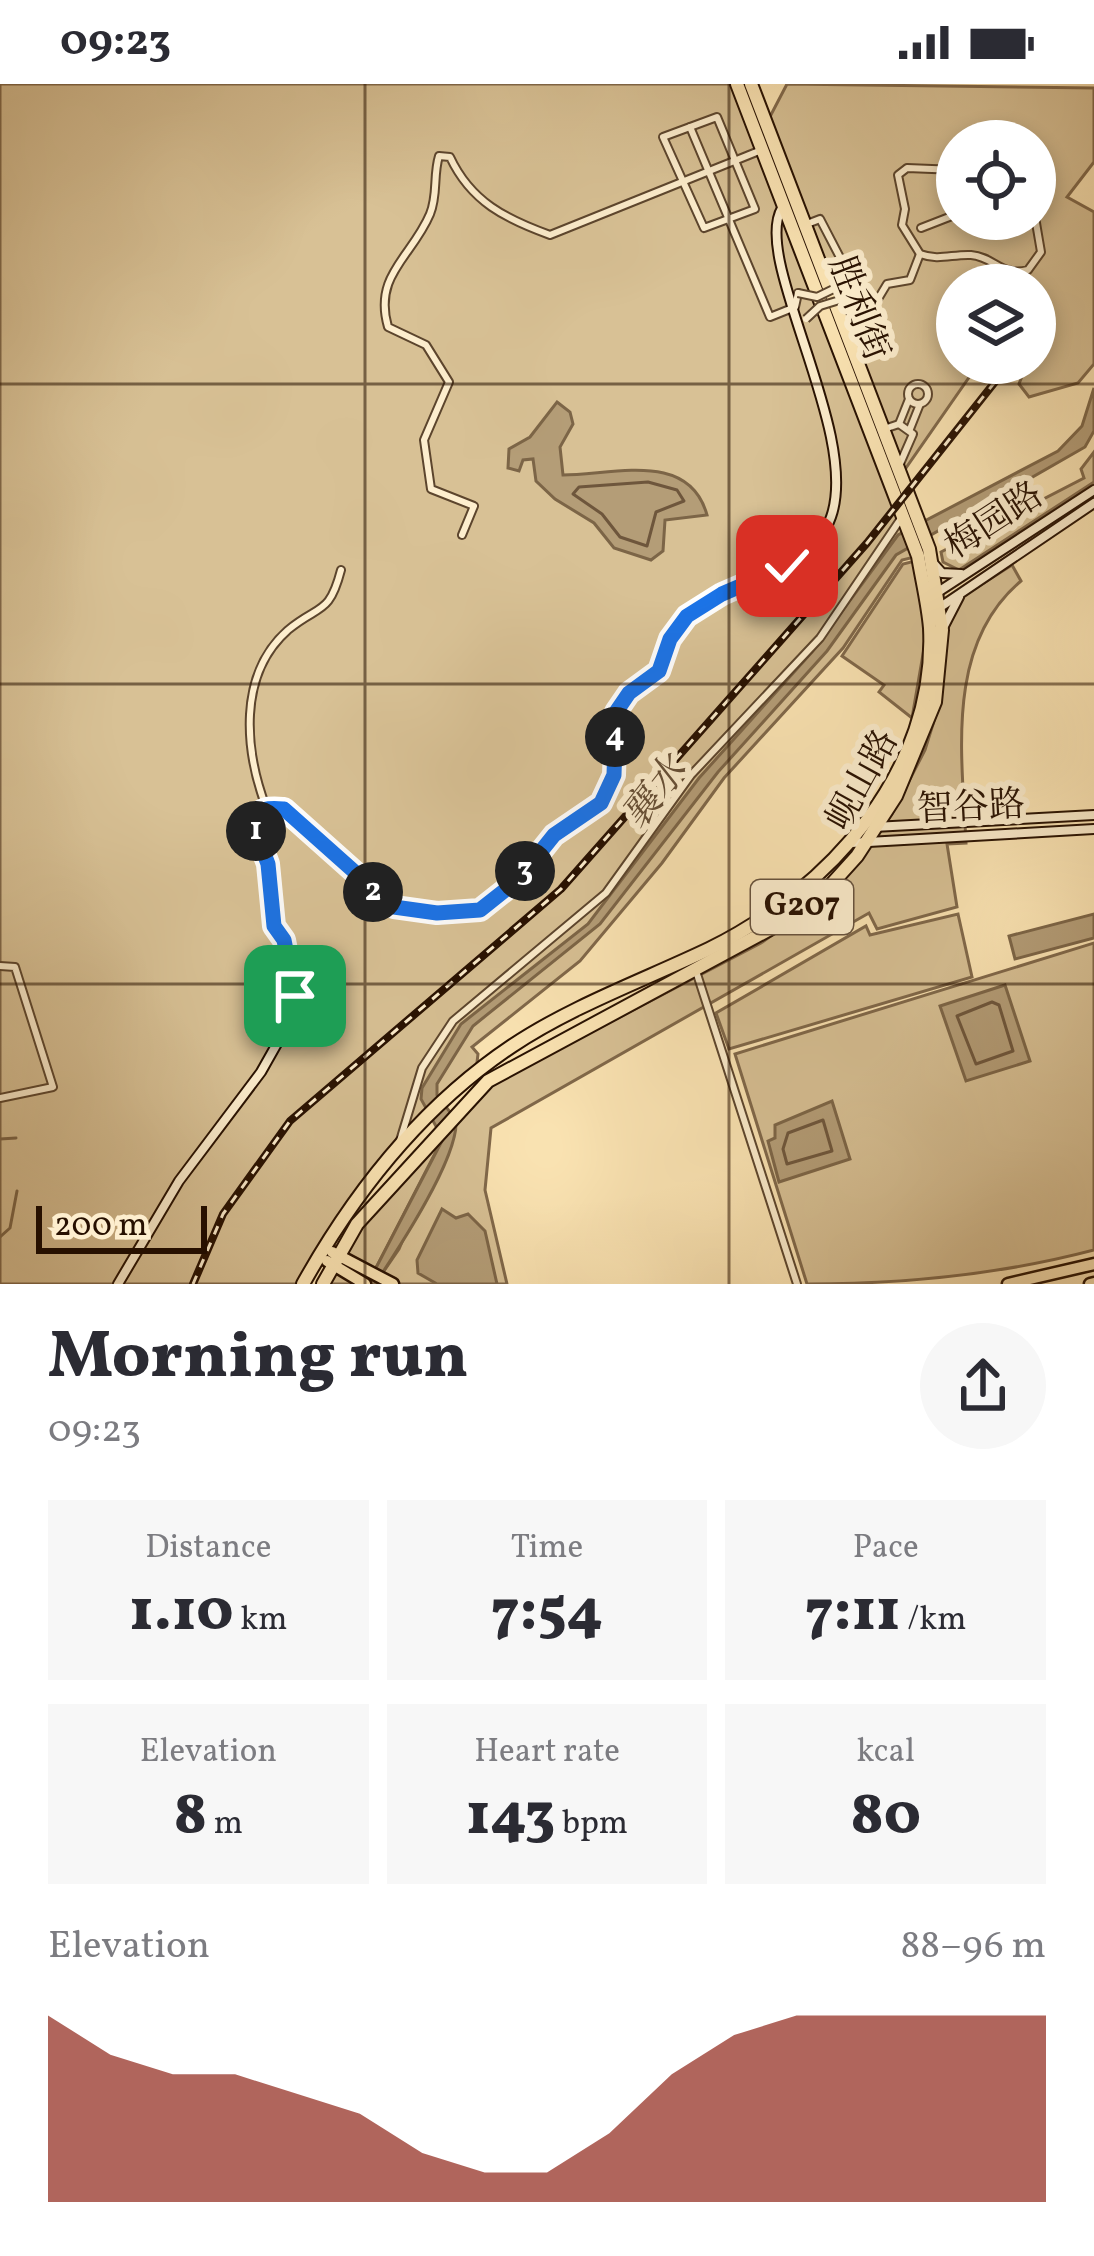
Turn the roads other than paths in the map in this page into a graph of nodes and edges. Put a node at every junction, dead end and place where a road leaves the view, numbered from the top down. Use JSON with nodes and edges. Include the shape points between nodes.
{"nodes":[{"id":1,"x":737,"y":84,"type":"edge"},
{"id":2,"x":751,"y":84,"type":"edge"},
{"id":3,"x":690,"y":128,"type":"junction"},
{"id":4,"x":763,"y":149,"type":"junction"},
{"id":5,"x":736,"y":161,"type":"junction"},
{"id":6,"x":936,"y":169,"type":"edge"},
{"id":7,"x":709,"y":171,"type":"junction"},
{"id":8,"x":682,"y":182,"type":"junction"},
{"id":9,"x":785,"y":204,"type":"junction"},
{"id":10,"x":729,"y":218,"type":"junction"},
{"id":11,"x":936,"y":222,"type":"edge"},
{"id":12,"x":806,"y":224,"type":"junction"},
{"id":13,"x":921,"y":228,"type":"dead end"},
{"id":14,"x":1038,"y":240,"type":"edge"},
{"id":15,"x":920,"y":254,"type":"junction"},
{"id":16,"x":854,"y":279,"type":"junction"},
{"id":17,"x":860,"y":294,"type":"junction"},
{"id":18,"x":818,"y":302,"type":"junction"},
{"id":19,"x":795,"y":307,"type":"junction"},
{"id":20,"x":909,"y":399,"type":"junction"},
{"id":21,"x":920,"y":403,"type":"junction"},
{"id":22,"x":904,"y":411,"type":"junction"},
{"id":23,"x":916,"y":415,"type":"junction"},
{"id":24,"x":899,"y":424,"type":"junction"},
{"id":25,"x":910,"y":428,"type":"junction"},
{"id":26,"x":884,"y":429,"type":"junction"},
{"id":27,"x":898,"y":467,"type":"junction"},
{"id":28,"x":1094,"y":490,"type":"edge"},
{"id":29,"x":1094,"y":503,"type":"edge"},
{"id":30,"x":910,"y":518,"type":"junction"},
{"id":31,"x":462,"y":535,"type":"dead end"},
{"id":32,"x":926,"y":554,"type":"junction"},
{"id":33,"x":341,"y":570,"type":"dead end"},
{"id":34,"x":968,"y":572,"type":"junction"},
{"id":35,"x":962,"y":592,"type":"junction"},
{"id":36,"x":932,"y":604,"type":"junction"},
{"id":37,"x":941,"y":633,"type":"junction"},
{"id":38,"x":898,"y":794,"type":"junction"},
{"id":39,"x":266,"y":807,"type":"junction"},
{"id":40,"x":1094,"y":815,"type":"edge"},
{"id":41,"x":914,"y":825,"type":"junction"},
{"id":42,"x":1094,"y":830,"type":"edge"},
{"id":43,"x":871,"y":834,"type":"junction"},
{"id":44,"x":0,"y":966,"type":"edge"},
{"id":45,"x":695,"y":971,"type":"junction"},
{"id":46,"x":0,"y":1098,"type":"edge"},
{"id":47,"x":397,"y":1150,"type":"junction"},
{"id":48,"x":357,"y":1224,"type":"junction"},
{"id":49,"x":321,"y":1252,"type":"junction"},
{"id":50,"x":337,"y":1260,"type":"junction"},
{"id":51,"x":1094,"y":1264,"type":"edge"},
{"id":52,"x":356,"y":1272,"type":"junction"},
{"id":53,"x":118,"y":1284,"type":"edge"},
{"id":54,"x":303,"y":1284,"type":"edge"},
{"id":55,"x":326,"y":1284,"type":"edge"},
{"id":56,"x":365,"y":1284,"type":"edge"},
{"id":57,"x":393,"y":1284,"type":"edge"},
{"id":58,"x":797,"y":1284,"type":"edge"},
{"id":59,"x":1008,"y":1284,"type":"edge"}],
"edges":[{"from":1,"to":4,"type":"highway","name":"胜利街","number":"G207"},
{"from":2,"to":12,"type":"highway","name":"胜利街","number":"G207"},
{"from":3,"to":5,"type":"street","via":[[717,117]]},
{"from":3,"to":7,"type":"street"},
{"from":3,"to":8,"type":"street","via":[[664,137]]},
{"from":4,"to":5,"type":"street"},
{"from":4,"to":9,"type":"highway","name":"胜利街","number":"G207"},
{"from":5,"to":7,"type":"street"},
{"from":5,"to":10,"type":"street","via":[[755,209]]},
{"from":6,"to":15,"type":"street","via":[[898,175],[902,225]]},
{"from":7,"to":8,"type":"street"},
{"from":7,"to":10,"type":"street"},
{"from":8,"to":10,"type":"street","via":[[704,228]]},
{"from":8,"to":31,"type":"street","via":[[550,235],[493,212],[450,157],[439,156],[430,216],[388,278],[382,305],[388,327],[426,345],[449,382],[424,440],[431,489],[474,506]]},
{"from":9,"to":19,"type":"street","via":[[776,244]]},
{"from":9,"to":30,"type":"highway","name":"胜利街","number":"G207"},
{"from":10,"to":19,"type":"street","via":[[770,317]]},
{"from":11,"to":13,"type":"street"},
{"from":12,"to":16,"type":"street","via":[[820,219]]},
{"from":12,"to":26,"type":"highway","name":"胜利街","number":"G207"},
{"from":14,"to":15,"type":"street","via":[[1037,262],[1010,274],[970,255]]},
{"from":15,"to":17,"type":"street","via":[[910,280],[887,284],[878,298]]},
{"from":16,"to":17,"type":"street"},
{"from":16,"to":18,"type":"street","bridge":true},
{"from":17,"to":18,"type":"street","bridge":true},
{"from":18,"to":19,"type":"street","bridge":true,"via":[[797,293]]},
{"from":18,"to":19,"type":"street","bridge":true,"via":[[806,319]]},
{"from":19,"to":39,"type":"street","via":[[828,424],[836,492],[830,521],[787,566],[687,616],[659,671],[616,712],[614,775],[601,803],[554,835],[480,910],[437,913],[394,907],[296,818]]},
{"from":20,"to":21,"type":"street"},
{"from":20,"to":21,"type":"street","via":[[911,384],[930,391]]},
{"from":20,"to":22,"type":"street"},
{"from":21,"to":23,"type":"street"},
{"from":22,"to":23,"type":"street"},
{"from":22,"to":24,"type":"street"},
{"from":23,"to":25,"type":"street"},
{"from":24,"to":25,"type":"street"},
{"from":24,"to":26,"type":"street"},
{"from":25,"to":27,"type":"street"},
{"from":26,"to":27,"type":"highway","name":"胜利街","number":"G207"},
{"from":27,"to":30,"type":"highway","name":"胜利街","number":"G207"},
{"from":28,"to":34,"type":"street","name":"梅园路"},
{"from":29,"to":35,"type":"street","name":"梅园路"},
{"from":30,"to":32,"type":"highway","name":"胜利街","number":"G207"},
{"from":30,"to":47,"type":"street","via":[[820,638],[691,776],[606,893],[453,1021],[422,1068]]},
{"from":32,"to":34,"type":"street","via":[[942,573]]},
{"from":32,"to":36,"type":"highway","name":"岘山路","number":"G207"},
{"from":33,"to":39,"type":"street","via":[[327,608],[285,633],[254,684],[250,748]]},
{"from":34,"to":36,"type":"street","name":"梅园路"},
{"from":35,"to":36,"type":"street","name":"梅园路"},
{"from":35,"to":37,"type":"street"},
{"from":36,"to":37,"type":"highway","name":"岘山路","number":"G207"},
{"from":36,"to":43,"type":"highway","name":"岘山路","number":"G207","via":[[923,700]]},
{"from":37,"to":38,"type":"highway","name":"岘山路","number":"G207","via":[[935,702]]},
{"from":38,"to":41,"type":"street","via":[[897,812]]},
{"from":38,"to":43,"type":"highway","name":"岘山路","number":"G207"},
{"from":39,"to":53,"type":"street","via":[[252,821],[295,996],[261,1072],[179,1181]]},
{"from":40,"to":41,"type":"street","name":"智谷路"},
{"from":41,"to":43,"type":"street","name":"智谷路"},
{"from":42,"to":43,"type":"street","name":"智谷路"},
{"from":43,"to":45,"type":"highway","name":"岘山路","number":"G207","via":[[845,869],[782,922]]},
{"from":43,"to":47,"type":"highway","name":"岘山路","number":"G207","via":[[772,912],[518,1042],[442,1101]]},
{"from":44,"to":46,"type":"street","via":[[15,967],[53,1088]]},
{"from":45,"to":48,"type":"highway","name":"岘山路","number":"G207","via":[[488,1081]]},
{"from":45,"to":58,"type":"street"},
{"from":47,"to":49,"type":"highway"},
{"from":48,"to":50,"type":"highway","number":"G207"},
{"from":48,"to":52,"type":"main road","via":[[349,1248]]},
{"from":49,"to":50,"type":"main road"},
{"from":49,"to":54,"type":"highway"},
{"from":50,"to":52,"type":"main road"},
{"from":50,"to":55,"type":"highway","number":"G207"},
{"from":51,"to":59,"type":"main road"},
{"from":52,"to":55,"type":"main road"},
{"from":52,"to":56,"type":"main road"},
{"from":52,"to":57,"type":"main road"}]}
